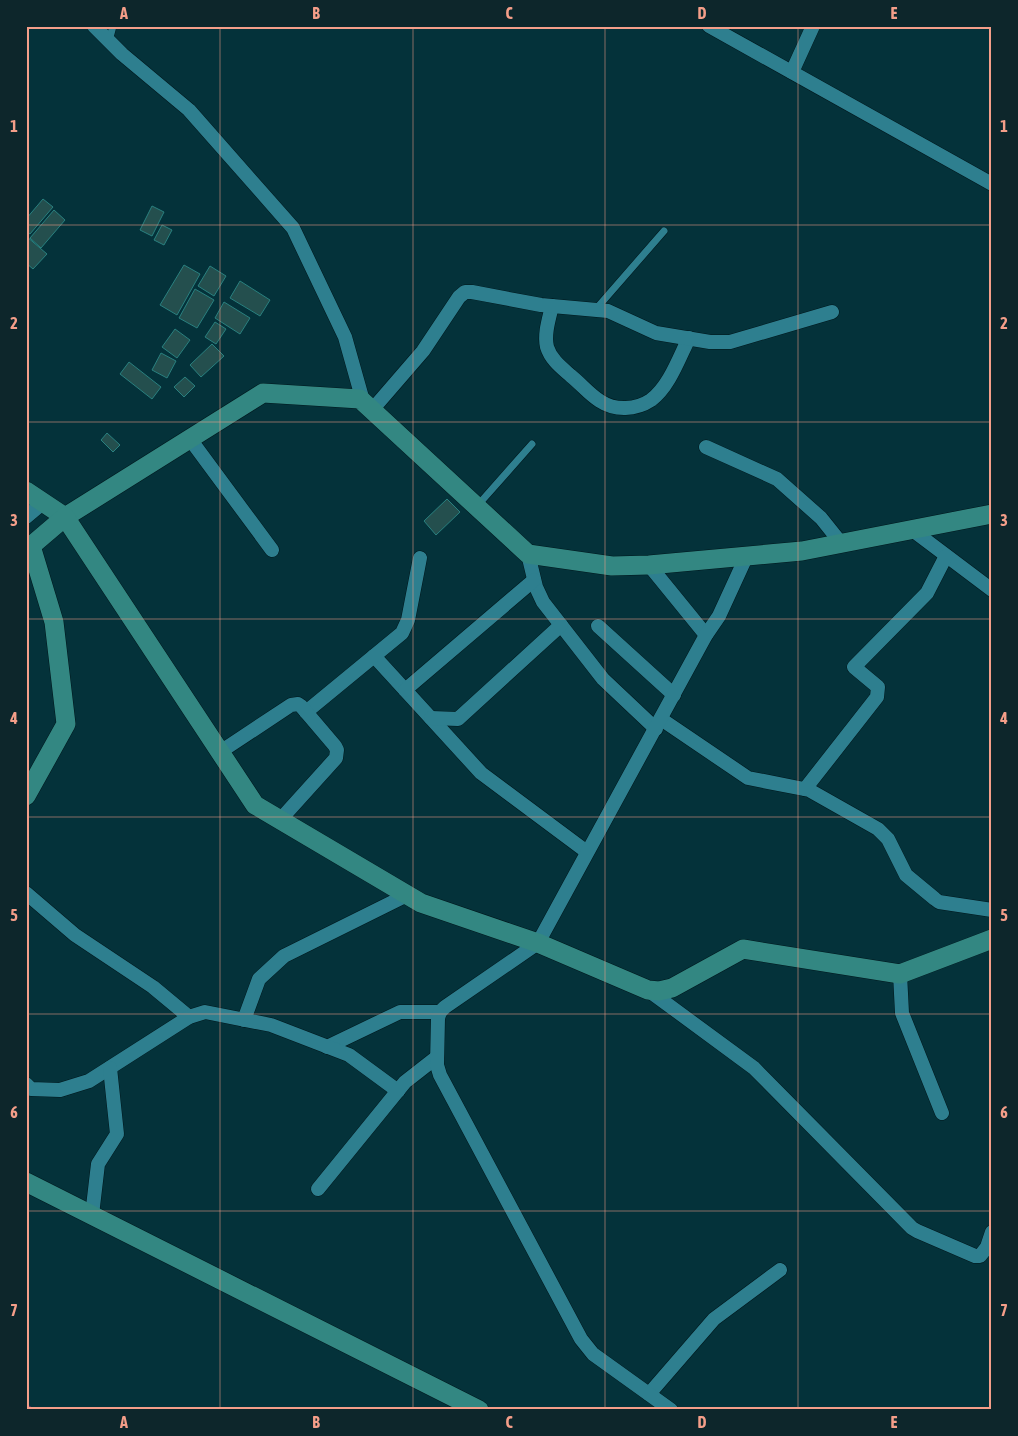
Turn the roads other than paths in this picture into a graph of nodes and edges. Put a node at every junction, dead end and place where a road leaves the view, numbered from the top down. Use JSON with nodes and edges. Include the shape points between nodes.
{"nodes":[{"id":1,"x":94,"y":26,"type":"edge"},
{"id":2,"x":112,"y":26,"type":"edge"},
{"id":3,"x":709,"y":26,"type":"edge"},
{"id":4,"x":813,"y":26,"type":"edge"},
{"id":5,"x":109,"y":41,"type":"junction"},
{"id":6,"x":792,"y":72,"type":"junction"},
{"id":7,"x":992,"y":184,"type":"edge"},
{"id":8,"x":664,"y":231,"type":"dead end"},
{"id":9,"x":552,"y":306,"type":"junction"},
{"id":10,"x":596,"y":309,"type":"junction"},
{"id":11,"x":832,"y":312,"type":"dead end"},
{"id":12,"x":688,"y":338,"type":"junction"},
{"id":13,"x":367,"y":406,"type":"junction"},
{"id":14,"x":190,"y":439,"type":"junction"},
{"id":15,"x":532,"y":444,"type":"dead end"},
{"id":16,"x":706,"y":447,"type":"dead end"},
{"id":17,"x":26,"y":491,"type":"edge"},
{"id":18,"x":44,"y":502,"type":"junction"},
{"id":19,"x":477,"y":507,"type":"junction"},
{"id":20,"x":992,"y":514,"type":"edge"},
{"id":21,"x":26,"y":517,"type":"edge"},
{"id":22,"x":65,"y":517,"type":"junction"},
{"id":23,"x":911,"y":530,"type":"junction"},
{"id":24,"x":841,"y":543,"type":"junction"},
{"id":25,"x":272,"y":550,"type":"dead end"},
{"id":26,"x":528,"y":554,"type":"junction"},
{"id":27,"x":747,"y":555,"type":"junction"},
{"id":28,"x":946,"y":556,"type":"junction"},
{"id":29,"x":420,"y":558,"type":"dead end"},
{"id":30,"x":650,"y":565,"type":"junction"},
{"id":31,"x":534,"y":580,"type":"junction"},
{"id":32,"x":992,"y":590,"type":"edge"},
{"id":33,"x":561,"y":626,"type":"junction"},
{"id":34,"x":598,"y":626,"type":"dead end"},
{"id":35,"x":706,"y":635,"type":"junction"},
{"id":36,"x":374,"y":656,"type":"junction"},
{"id":37,"x":405,"y":690,"type":"junction"},
{"id":38,"x":674,"y":695,"type":"junction"},
{"id":39,"x":306,"y":712,"type":"junction"},
{"id":40,"x":431,"y":718,"type":"junction"},
{"id":41,"x":658,"y":724,"type":"junction"},
{"id":42,"x":220,"y":752,"type":"junction"},
{"id":43,"x":805,"y":789,"type":"junction"},
{"id":44,"x":26,"y":796,"type":"edge"},
{"id":45,"x":280,"y":820,"type":"junction"},
{"id":46,"x":587,"y":852,"type":"junction"},
{"id":47,"x":26,"y":893,"type":"edge"},
{"id":48,"x":407,"y":895,"type":"junction"},
{"id":49,"x":992,"y":910,"type":"edge"},
{"id":50,"x":992,"y":939,"type":"edge"},
{"id":51,"x":538,"y":943,"type":"junction"},
{"id":52,"x":900,"y":974,"type":"junction"},
{"id":53,"x":648,"y":990,"type":"junction"},
{"id":54,"x":440,"y":1012,"type":"junction"},
{"id":55,"x":190,"y":1017,"type":"junction"},
{"id":56,"x":244,"y":1020,"type":"junction"},
{"id":57,"x":327,"y":1047,"type":"junction"},
{"id":58,"x":437,"y":1057,"type":"junction"},
{"id":59,"x":110,"y":1068,"type":"junction"},
{"id":60,"x":26,"y":1084,"type":"edge"},
{"id":61,"x":398,"y":1091,"type":"junction"},
{"id":62,"x":942,"y":1113,"type":"dead end"},
{"id":63,"x":26,"y":1182,"type":"edge"},
{"id":64,"x":318,"y":1189,"type":"dead end"},
{"id":65,"x":92,"y":1215,"type":"junction"},
{"id":66,"x":992,"y":1232,"type":"edge"},
{"id":67,"x":780,"y":1270,"type":"dead end"},
{"id":68,"x":649,"y":1394,"type":"junction"},
{"id":69,"x":479,"y":1410,"type":"edge"},
{"id":70,"x":671,"y":1410,"type":"edge"}],
"edges":[{"from":1,"to":5,"type":"street"},
{"from":2,"to":5,"type":"lane"},
{"from":3,"to":6,"type":"street"},
{"from":4,"to":6,"type":"street"},
{"from":5,"to":13,"type":"street","via":[[189,110],[293,228],[347,341]]},
{"from":6,"to":7,"type":"street"},
{"from":8,"to":10,"type":"lane"},
{"from":9,"to":10,"type":"street"},
{"from":9,"to":12,"type":"street","via":[[546,337],[547,348],[554,361],[601,402],[621,408],[639,406],[652,399],[675,368]]},
{"from":9,"to":13,"type":"street","via":[[465,292],[422,351]]},
{"from":10,"to":12,"type":"street","via":[[656,332]]},
{"from":11,"to":12,"type":"street","via":[[730,342]]},
{"from":13,"to":14,"type":"street","via":[[360,399],[263,394]]},
{"from":13,"to":19,"type":"street"},
{"from":14,"to":22,"type":"street"},
{"from":14,"to":25,"type":"street"},
{"from":15,"to":19,"type":"lane"},
{"from":16,"to":24,"type":"street","via":[[777,479],[821,518]]},
{"from":17,"to":18,"type":"street"},
{"from":18,"to":21,"type":"street"},
{"from":18,"to":22,"type":"street"},
{"from":19,"to":26,"type":"street"},
{"from":20,"to":23,"type":"street"},
{"from":22,"to":42,"type":"street"},
{"from":22,"to":44,"type":"street","via":[[31,546],[54,622],[66,724]]},
{"from":23,"to":24,"type":"street"},
{"from":23,"to":28,"type":"street"},
{"from":24,"to":27,"type":"street","via":[[802,551]]},
{"from":26,"to":30,"type":"street","via":[[612,566]]},
{"from":26,"to":31,"type":"street"},
{"from":27,"to":30,"type":"street"},
{"from":27,"to":35,"type":"street","via":[[719,616]]},
{"from":28,"to":32,"type":"street"},
{"from":28,"to":43,"type":"street","via":[[928,592],[854,667],[878,687],[877,697]]},
{"from":29,"to":36,"type":"street","via":[[406,627]]},
{"from":30,"to":35,"type":"street"},
{"from":31,"to":33,"type":"street","via":[[543,602]]},
{"from":31,"to":37,"type":"street"},
{"from":33,"to":40,"type":"street","via":[[458,719]]},
{"from":33,"to":41,"type":"street","via":[[603,679]]},
{"from":34,"to":38,"type":"street"},
{"from":35,"to":38,"type":"street"},
{"from":36,"to":37,"type":"street"},
{"from":36,"to":39,"type":"street"},
{"from":37,"to":40,"type":"street"},
{"from":38,"to":41,"type":"street"},
{"from":39,"to":42,"type":"street","via":[[298,704],[290,705]]},
{"from":39,"to":45,"type":"street","via":[[335,746],[336,758]]},
{"from":40,"to":46,"type":"street","via":[[481,773]]},
{"from":41,"to":43,"type":"street","via":[[748,778]]},
{"from":41,"to":46,"type":"street"},
{"from":42,"to":45,"type":"street","via":[[255,805]]},
{"from":43,"to":49,"type":"street","via":[[884,834],[906,875],[935,899]]},
{"from":45,"to":48,"type":"street"},
{"from":46,"to":51,"type":"street"},
{"from":47,"to":55,"type":"street","via":[[75,935],[153,987]]},
{"from":48,"to":51,"type":"street","via":[[421,903]]},
{"from":48,"to":56,"type":"street","via":[[284,956],[259,979]]},
{"from":50,"to":52,"type":"street"},
{"from":51,"to":53,"type":"street"},
{"from":51,"to":54,"type":"street"},
{"from":52,"to":53,"type":"street","via":[[743,949],[672,988]]},
{"from":52,"to":62,"type":"street","via":[[902,1013]]},
{"from":53,"to":66,"type":"street","via":[[754,1068],[917,1231],[975,1256],[980,1256],[987,1247]]},
{"from":54,"to":57,"type":"street","via":[[400,1012]]},
{"from":54,"to":58,"type":"street"},
{"from":55,"to":56,"type":"street","via":[[205,1012]]},
{"from":55,"to":59,"type":"street"},
{"from":56,"to":57,"type":"street","via":[[271,1025]]},
{"from":57,"to":61,"type":"street","via":[[355,1058]]},
{"from":58,"to":61,"type":"street"},
{"from":58,"to":68,"type":"street","via":[[440,1075],[580,1339],[593,1354]]},
{"from":59,"to":60,"type":"street","via":[[89,1081],[60,1090],[31,1089]]},
{"from":59,"to":65,"type":"street","via":[[117,1134],[98,1164]]},
{"from":61,"to":64,"type":"street"},
{"from":63,"to":65,"type":"street"},
{"from":65,"to":69,"type":"street"},
{"from":67,"to":68,"type":"street","via":[[714,1319]]},
{"from":68,"to":70,"type":"street"}]}
